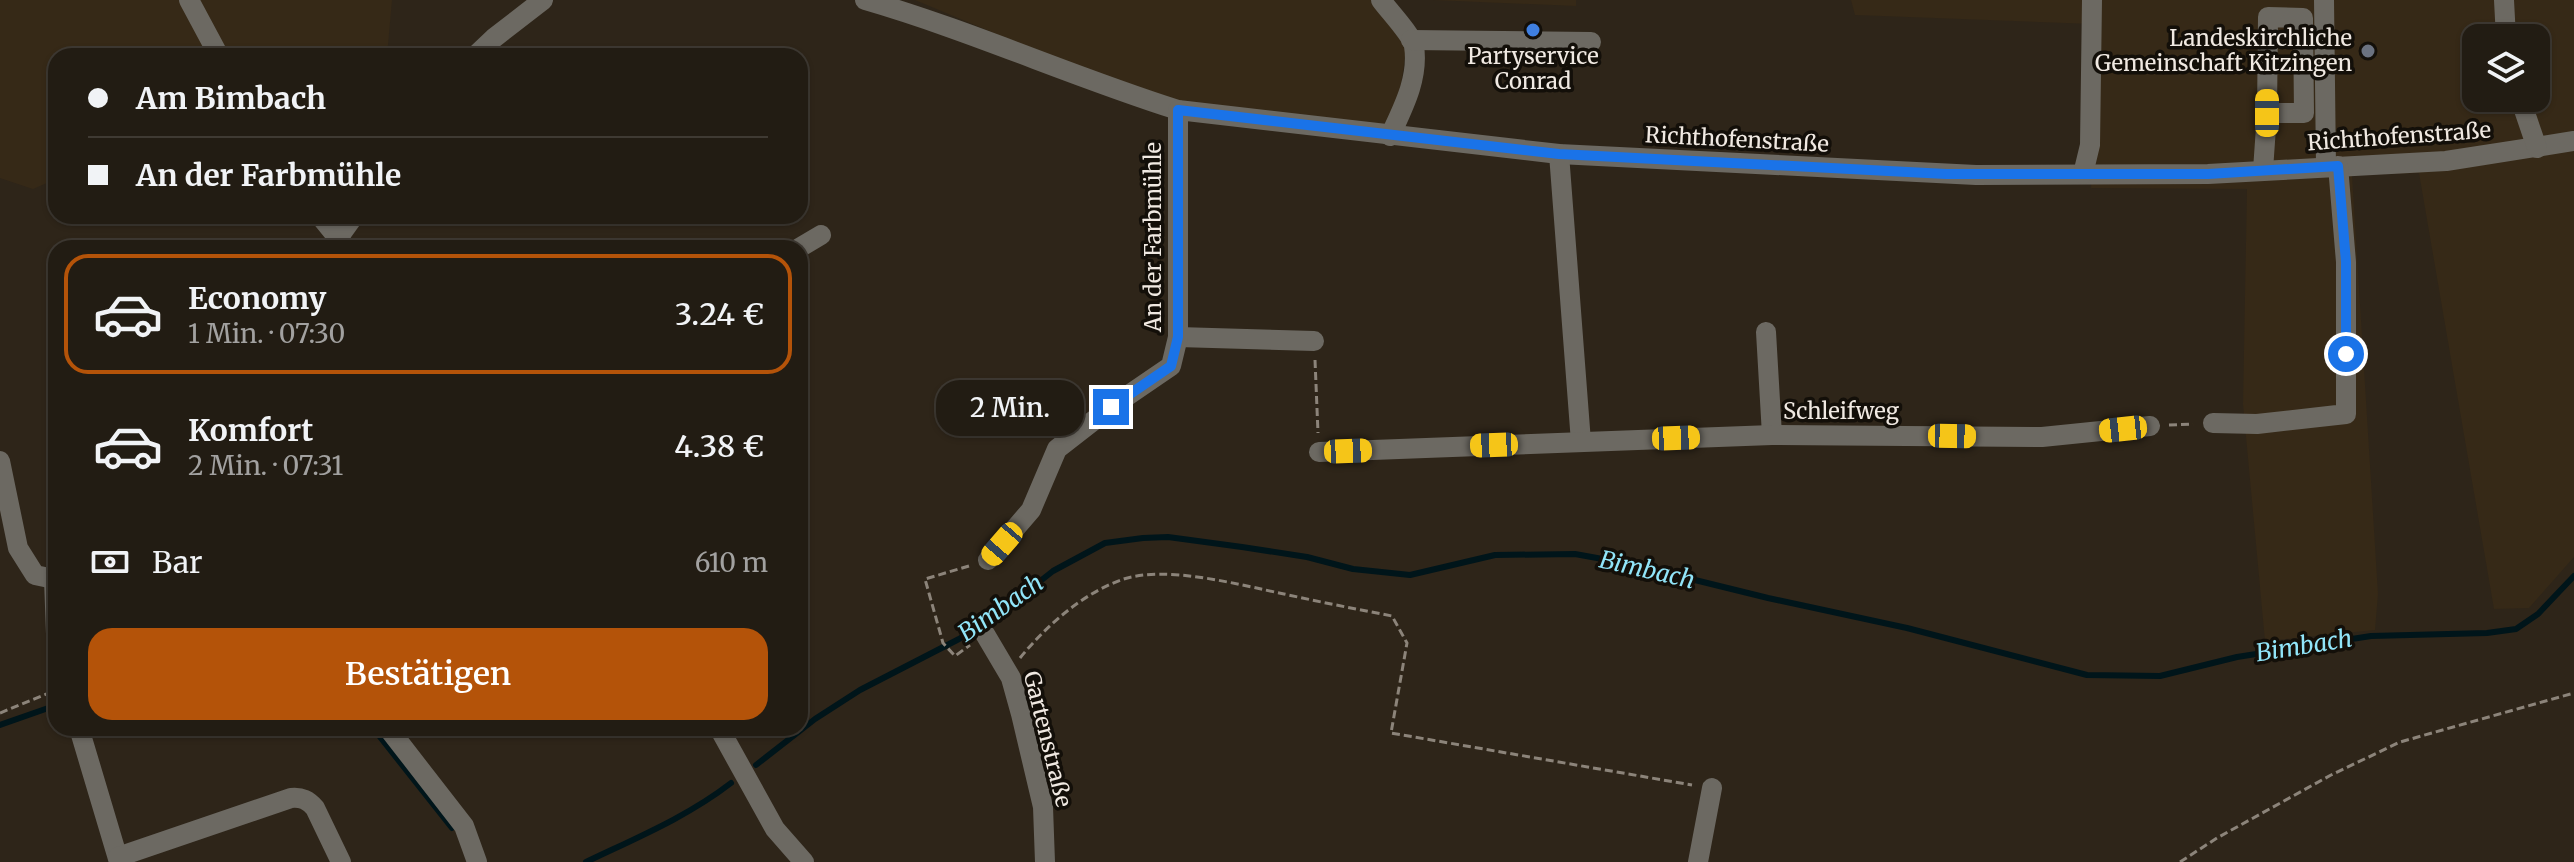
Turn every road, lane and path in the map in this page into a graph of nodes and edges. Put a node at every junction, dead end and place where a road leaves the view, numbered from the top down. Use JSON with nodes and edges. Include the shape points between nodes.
{"nodes":[{"id":1,"x":189,"y":0,"type":"edge"},
{"id":2,"x":543,"y":0,"type":"edge"},
{"id":3,"x":865,"y":0,"type":"edge"},
{"id":4,"x":1381,"y":0,"type":"edge"},
{"id":5,"x":2092,"y":0,"type":"edge"},
{"id":6,"x":2324,"y":0,"type":"edge"},
{"id":7,"x":2504,"y":0,"type":"edge"},
{"id":8,"x":2505,"y":24,"type":"edge"},
{"id":9,"x":1411,"y":40,"type":"junction"},
{"id":10,"x":1591,"y":42,"type":"dead end"},
{"id":11,"x":215,"y":48,"type":"edge"},
{"id":12,"x":483,"y":48,"type":"edge"},
{"id":13,"x":1178,"y":110,"type":"junction"},
{"id":14,"x":2525,"y":112,"type":"edge"},
{"id":15,"x":2267,"y":113,"type":"junction"},
{"id":16,"x":1390,"y":136,"type":"junction"},
{"id":17,"x":2574,"y":141,"type":"edge"},
{"id":18,"x":2537,"y":148,"type":"junction"},
{"id":19,"x":1559,"y":154,"type":"junction"},
{"id":20,"x":2332,"y":166,"type":"junction"},
{"id":21,"x":2263,"y":170,"type":"junction"},
{"id":22,"x":2083,"y":174,"type":"junction"},
{"id":23,"x":821,"y":235,"type":"dead end"},
{"id":24,"x":808,"y":243,"type":"edge"},
{"id":25,"x":1766,"y":332,"type":"dead end"},
{"id":26,"x":1178,"y":337,"type":"junction"},
{"id":27,"x":1314,"y":341,"type":"joint"},
{"id":28,"x":2213,"y":423,"type":"joint"},
{"id":29,"x":2150,"y":426,"type":"joint"},
{"id":30,"x":1772,"y":435,"type":"junction"},
{"id":31,"x":1581,"y":442,"type":"junction"},
{"id":32,"x":1319,"y":452,"type":"joint"},
{"id":33,"x":0,"y":461,"type":"edge"},
{"id":34,"x":988,"y":560,"type":"joint"},
{"id":35,"x":48,"y":576,"type":"edge"},
{"id":36,"x":985,"y":634,"type":"dead end"},
{"id":37,"x":954,"y":655,"type":"dead end"},
{"id":38,"x":1011,"y":678,"type":"junction"},
{"id":39,"x":48,"y":693,"type":"edge"},
{"id":40,"x":2574,"y":693,"type":"edge"},
{"id":41,"x":0,"y":713,"type":"edge"},
{"id":42,"x":81,"y":736,"type":"edge"},
{"id":43,"x":394,"y":736,"type":"edge"},
{"id":44,"x":723,"y":736,"type":"edge"},
{"id":45,"x":1712,"y":788,"type":"joint"},
{"id":46,"x":118,"y":860,"type":"edge"},
{"id":47,"x":341,"y":862,"type":"edge"},
{"id":48,"x":477,"y":862,"type":"edge"},
{"id":49,"x":804,"y":862,"type":"edge"},
{"id":50,"x":1045,"y":862,"type":"edge"},
{"id":51,"x":1698,"y":862,"type":"edge"},
{"id":52,"x":2180,"y":862,"type":"edge"}],
"edges":[{"from":1,"to":11,"type":"street"},
{"from":2,"to":12,"type":"street"},
{"from":3,"to":13,"type":"street","name":"Richthofenstraße","via":[[932,19]]},
{"from":4,"to":9,"type":"street"},
{"from":5,"to":22,"type":"street","via":[[2090,145]]},
{"from":6,"to":20,"type":"street"},
{"from":7,"to":8,"type":"street"},
{"from":9,"to":10,"type":"street"},
{"from":9,"to":16,"type":"street","via":[[1414,75]]},
{"from":13,"to":16,"type":"street","name":"Richthofenstraße"},
{"from":13,"to":26,"type":"street","name":"An der Farbmühle"},
{"from":14,"to":18,"type":"street"},
{"from":15,"to":15,"type":"street","via":[[2268,17],[2303,18],[2304,113]]},
{"from":15,"to":21,"type":"street"},
{"from":16,"to":19,"type":"street","name":"Richthofenstraße"},
{"from":17,"to":18,"type":"street","name":"Richthofenstraße"},
{"from":18,"to":20,"type":"street","name":"Richthofenstraße","via":[[2446,161]]},
{"from":19,"to":22,"type":"street","name":"Richthofenstraße","via":[[1976,175]]},
{"from":19,"to":31,"type":"street"},
{"from":20,"to":21,"type":"street","name":"Richthofenstraße"},
{"from":20,"to":28,"type":"street","via":[[2346,262],[2346,414]]},
{"from":21,"to":22,"type":"street","name":"Richthofenstraße"},
{"from":23,"to":24,"type":"street"},
{"from":25,"to":30,"type":"street","name":"Schleifweg"},
{"from":26,"to":27,"type":"street"},
{"from":26,"to":34,"type":"street","name":"An der Farbmühle","via":[[1171,366],[1057,449],[1031,510]]},
{"from":27,"to":32,"type":"path"},
{"from":28,"to":29,"type":"path"},
{"from":29,"to":30,"type":"street","name":"Schleifweg","via":[[2042,437]]},
{"from":30,"to":31,"type":"street","name":"Schleifweg"},
{"from":31,"to":32,"type":"street","name":"Schleifweg"},
{"from":33,"to":35,"type":"street","via":[[18,548],[35,575]]},
{"from":34,"to":37,"type":"path","via":[[925,579],[943,643]]},
{"from":36,"to":38,"type":"street","name":"Gartenstraße"},
{"from":38,"to":45,"type":"path","via":[[1039,635],[1092,593],[1123,579],[1155,575],[1208,579],[1392,616],[1407,643],[1391,733]]},
{"from":38,"to":50,"type":"street","name":"Gartenstraße","via":[[1043,807]]},
{"from":39,"to":41,"type":"path"},
{"from":40,"to":52,"type":"path","via":[[2400,742],[2331,775]]},
{"from":42,"to":46,"type":"street"},
{"from":43,"to":48,"type":"street","via":[[464,826]]},
{"from":44,"to":49,"type":"street","via":[[775,829]]},
{"from":45,"to":51,"type":"street"},
{"from":46,"to":47,"type":"street","via":[[300,797],[315,808]]}]}
